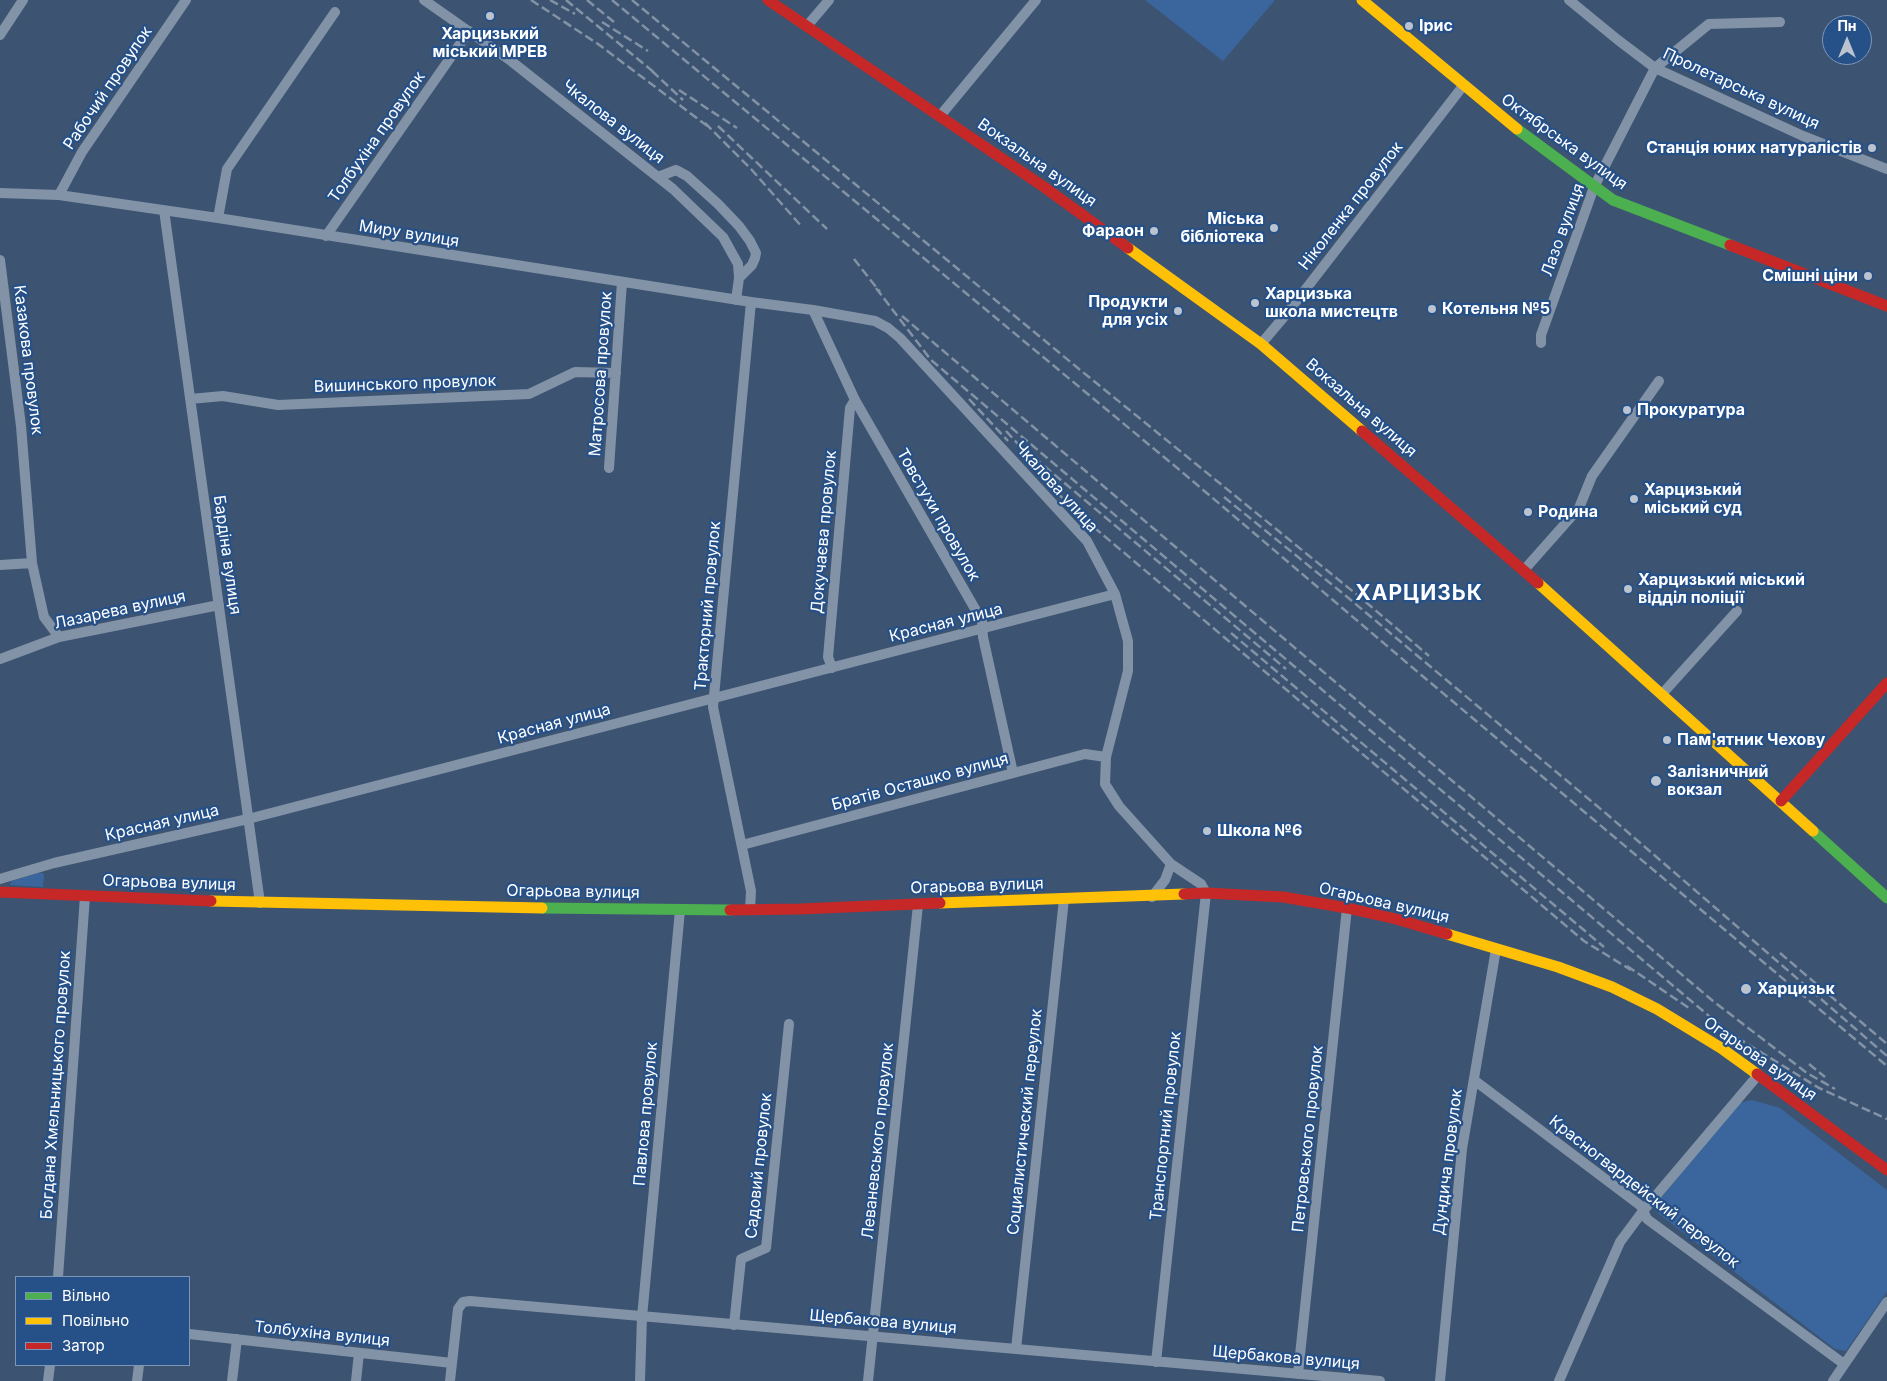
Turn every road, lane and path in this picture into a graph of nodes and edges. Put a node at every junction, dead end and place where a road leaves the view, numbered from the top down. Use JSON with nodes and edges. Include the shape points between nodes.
{"nodes":[{"id":1,"x":23,"y":0,"type":"edge"},
{"id":2,"x":186,"y":0,"type":"edge"},
{"id":3,"x":424,"y":0,"type":"edge"},
{"id":4,"x":829,"y":0,"type":"edge"},
{"id":5,"x":1036,"y":0,"type":"edge"},
{"id":6,"x":1362,"y":0,"type":"edge"},
{"id":7,"x":1569,"y":0,"type":"edge"},
{"id":8,"x":773,"y":1,"type":"edge"},
{"id":9,"x":335,"y":12,"type":"dead end"},
{"id":10,"x":1780,"y":22,"type":"dead end"},
{"id":11,"x":807,"y":26,"type":"junction"},
{"id":12,"x":469,"y":32,"type":"junction"},
{"id":13,"x":0,"y":35,"type":"edge"},
{"id":14,"x":1656,"y":68,"type":"junction"},
{"id":15,"x":1463,"y":86,"type":"junction"},
{"id":16,"x":940,"y":116,"type":"junction"},
{"id":17,"x":1887,"y":169,"type":"edge"},
{"id":18,"x":658,"y":177,"type":"junction"},
{"id":19,"x":1594,"y":187,"type":"junction"},
{"id":20,"x":0,"y":194,"type":"edge"},
{"id":21,"x":60,"y":195,"type":"junction"},
{"id":22,"x":164,"y":210,"type":"junction"},
{"id":23,"x":218,"y":218,"type":"junction"},
{"id":24,"x":326,"y":236,"type":"junction"},
{"id":25,"x":0,"y":260,"type":"edge"},
{"id":26,"x":740,"y":278,"type":"junction"},
{"id":27,"x":622,"y":282,"type":"junction"},
{"id":28,"x":736,"y":300,"type":"junction"},
{"id":29,"x":751,"y":302,"type":"junction"},
{"id":30,"x":1887,"y":306,"type":"edge"},
{"id":31,"x":813,"y":310,"type":"junction"},
{"id":32,"x":1540,"y":343,"type":"dead end"},
{"id":33,"x":1261,"y":344,"type":"junction"},
{"id":34,"x":616,"y":373,"type":"junction"},
{"id":35,"x":1659,"y":382,"type":"dead end"},
{"id":36,"x":190,"y":399,"type":"junction"},
{"id":37,"x":856,"y":400,"type":"junction"},
{"id":38,"x":609,"y":468,"type":"dead end"},
{"id":39,"x":32,"y":563,"type":"junction"},
{"id":40,"x":0,"y":565,"type":"edge"},
{"id":41,"x":1524,"y":570,"type":"junction"},
{"id":42,"x":1115,"y":594,"type":"junction"},
{"id":43,"x":219,"y":605,"type":"junction"},
{"id":44,"x":1736,"y":611,"type":"dead end"},
{"id":45,"x":983,"y":629,"type":"junction"},
{"id":46,"x":59,"y":637,"type":"junction"},
{"id":47,"x":0,"y":659,"type":"edge"},
{"id":48,"x":832,"y":668,"type":"junction"},
{"id":49,"x":1887,"y":684,"type":"edge"},
{"id":50,"x":1662,"y":694,"type":"junction"},
{"id":51,"x":714,"y":698,"type":"junction"},
{"id":52,"x":1106,"y":757,"type":"junction"},
{"id":53,"x":1013,"y":773,"type":"junction"},
{"id":54,"x":1781,"y":801,"type":"junction"},
{"id":55,"x":248,"y":819,"type":"junction"},
{"id":56,"x":742,"y":845,"type":"junction"},
{"id":57,"x":1172,"y":864,"type":"junction"},
{"id":58,"x":0,"y":879,"type":"edge"},
{"id":59,"x":0,"y":892,"type":"edge"},
{"id":60,"x":1206,"y":893,"type":"junction"},
{"id":61,"x":85,"y":896,"type":"junction"},
{"id":62,"x":1152,"y":897,"type":"junction"},
{"id":63,"x":1887,"y":898,"type":"edge"},
{"id":64,"x":1064,"y":899,"type":"junction"},
{"id":65,"x":260,"y":903,"type":"junction"},
{"id":66,"x":918,"y":905,"type":"junction"},
{"id":67,"x":1346,"y":908,"type":"junction"},
{"id":68,"x":680,"y":910,"type":"junction"},
{"id":69,"x":750,"y":910,"type":"junction"},
{"id":70,"x":1496,"y":949,"type":"junction"},
{"id":71,"x":789,"y":1024,"type":"dead end"},
{"id":72,"x":1758,"y":1075,"type":"junction"},
{"id":73,"x":1474,"y":1080,"type":"junction"},
{"id":74,"x":1887,"y":1170,"type":"edge"},
{"id":75,"x":1643,"y":1212,"type":"junction"},
{"id":76,"x":58,"y":1276,"type":"edge"},
{"id":77,"x":1887,"y":1302,"type":"edge"},
{"id":78,"x":642,"y":1319,"type":"junction"},
{"id":79,"x":734,"y":1325,"type":"junction"},
{"id":80,"x":190,"y":1334,"type":"edge"},
{"id":81,"x":872,"y":1337,"type":"junction"},
{"id":82,"x":237,"y":1340,"type":"junction"},
{"id":83,"x":1016,"y":1349,"type":"junction"},
{"id":84,"x":359,"y":1353,"type":"junction"},
{"id":85,"x":1156,"y":1362,"type":"junction"},
{"id":86,"x":452,"y":1363,"type":"junction"},
{"id":87,"x":1844,"y":1364,"type":"junction"},
{"id":88,"x":50,"y":1366,"type":"edge"},
{"id":89,"x":139,"y":1366,"type":"edge"},
{"id":90,"x":1298,"y":1374,"type":"junction"},
{"id":91,"x":48,"y":1381,"type":"edge"},
{"id":92,"x":138,"y":1381,"type":"edge"},
{"id":93,"x":232,"y":1381,"type":"edge"},
{"id":94,"x":356,"y":1381,"type":"edge"},
{"id":95,"x":450,"y":1381,"type":"edge"},
{"id":96,"x":640,"y":1381,"type":"edge"},
{"id":97,"x":868,"y":1381,"type":"edge"},
{"id":98,"x":1380,"y":1381,"type":"edge"},
{"id":99,"x":1440,"y":1381,"type":"edge"},
{"id":100,"x":1559,"y":1381,"type":"edge"},
{"id":101,"x":1833,"y":1381,"type":"edge"}],
"edges":[{"from":1,"to":13,"type":"street"},
{"from":2,"to":21,"type":"street","name":"Рабочий провулок","via":[[82,152]]},
{"from":3,"to":12,"type":"street","name":"Чкалова вулиця"},
{"from":4,"to":11,"type":"street"},
{"from":5,"to":16,"type":"street"},
{"from":6,"to":15,"type":"main road","name":"Октябрська вулиця"},
{"from":7,"to":14,"type":"street","name":"Пролетарська вулиця"},
{"from":8,"to":11,"type":"main road","name":"Вокзальна вулиця"},
{"from":9,"to":23,"type":"street","via":[[227,169]]},
{"from":10,"to":14,"type":"street","name":"Лазо вулиця","via":[[1709,24]]},
{"from":11,"to":16,"type":"main road","name":"Вокзальна вулиця"},
{"from":12,"to":18,"type":"street","name":"Чкалова вулиця","via":[[511,61]]},
{"from":12,"to":24,"type":"street","name":"Толбухіна провулок"},
{"from":14,"to":17,"type":"street","name":"Пролетарська вулиця","via":[[1803,136]]},
{"from":14,"to":19,"type":"street","name":"Лазо вулиця"},
{"from":15,"to":19,"type":"main road","name":"Октябрська вулиця"},
{"from":15,"to":33,"type":"street","name":"Ніколенка провулок"},
{"from":16,"to":33,"type":"main road","name":"Вокзальна вулиця"},
{"from":18,"to":26,"type":"street","name":"Чкалова вулиця","via":[[723,237],[738,264]]},
{"from":18,"to":26,"type":"street","via":[[676,170],[687,176],[739,226],[756,252],[752,265]]},
{"from":19,"to":30,"type":"main road","name":"Октябрська вулиця","via":[[1613,200]]},
{"from":19,"to":32,"type":"street","name":"Лазо вулиця"},
{"from":20,"to":21,"type":"street","name":"Миру вулиця"},
{"from":21,"to":22,"type":"street","name":"Миру вулиця"},
{"from":22,"to":23,"type":"street","name":"Миру вулиця"},
{"from":22,"to":36,"type":"street","name":"Бардіна вулиця"},
{"from":23,"to":24,"type":"street","name":"Миру вулиця"},
{"from":24,"to":27,"type":"street","name":"Миру вулиця"},
{"from":25,"to":39,"type":"street","name":"Казакова провулок","via":[[21,426]]},
{"from":26,"to":28,"type":"street","name":"Чкалова вулиця"},
{"from":27,"to":28,"type":"street","name":"Миру вулиця"},
{"from":27,"to":34,"type":"street","name":"Матросова провулок"},
{"from":28,"to":29,"type":"street","name":"Миру вулиця"},
{"from":29,"to":31,"type":"street","name":"Миру вулиця"},
{"from":29,"to":51,"type":"street","name":"Тракторний провулок"},
{"from":31,"to":37,"type":"street","name":"Товстухи провулок"},
{"from":31,"to":42,"type":"street","name":"Чкалова улица","via":[[875,321],[900,338],[1087,541]]},
{"from":33,"to":41,"type":"main road","name":"Вокзальна вулиця"},
{"from":34,"to":36,"type":"street","name":"Вишинського провулок","via":[[575,372],[529,394],[278,405],[223,396]]},
{"from":34,"to":38,"type":"street","name":"Матросова провулок"},
{"from":35,"to":41,"type":"street","via":[[1592,476],[1579,508]]},
{"from":36,"to":43,"type":"street","name":"Бардіна вулиця"},
{"from":37,"to":45,"type":"street","name":"Товстухи провулок","via":[[982,621]]},
{"from":37,"to":48,"type":"street","name":"Докучаєва провулок","via":[[850,408],[828,657]]},
{"from":39,"to":40,"type":"street"},
{"from":39,"to":46,"type":"street","name":"Казакова провулок","via":[[44,617]]},
{"from":41,"to":50,"type":"main road","name":"Вокзальна вулиця"},
{"from":42,"to":45,"type":"street","name":"Красная улица"},
{"from":42,"to":52,"type":"street","name":"Чкалова улица","via":[[1128,641],[1128,671]]},
{"from":43,"to":46,"type":"street","name":"Лазарева вулиця"},
{"from":43,"to":55,"type":"street","name":"Бардіна вулиця"},
{"from":44,"to":50,"type":"street"},
{"from":45,"to":48,"type":"street","name":"Красная улица"},
{"from":45,"to":53,"type":"street","name":"Товстухи провулок"},
{"from":46,"to":47,"type":"street","name":"Лазарева вулиця"},
{"from":48,"to":51,"type":"street","name":"Красная улица"},
{"from":49,"to":54,"type":"main road"},
{"from":50,"to":54,"type":"main road","name":"Вокзальна вулиця"},
{"from":51,"to":55,"type":"street","name":"Красная улица"},
{"from":51,"to":56,"type":"street","name":"Тракторний провулок"},
{"from":52,"to":53,"type":"street","name":"Братів Осташко вулиця","via":[[1085,754]]},
{"from":52,"to":57,"type":"street","name":"Чкалова улица","via":[[1105,784],[1119,806]]},
{"from":53,"to":56,"type":"street","name":"Братів Осташко вулиця"},
{"from":54,"to":63,"type":"main road","name":"Вокзальна вулиця"},
{"from":55,"to":58,"type":"street","name":"Красная улица","via":[[54,863]]},
{"from":55,"to":65,"type":"street","name":"Бардіна вулиця"},
{"from":56,"to":69,"type":"street","name":"Тракторний провулок","via":[[751,890]]},
{"from":57,"to":60,"type":"street","name":"Чкалова улица","via":[[1200,884]]},
{"from":57,"to":62,"type":"street"},
{"from":59,"to":61,"type":"main road","name":"Огарьова вулиця"},
{"from":60,"to":62,"type":"main road","name":"Огарьова вулиця"},
{"from":60,"to":67,"type":"main road","name":"Огарьова вулиця","via":[[1283,897]]},
{"from":60,"to":85,"type":"street","name":"Транспортний провулок"},
{"from":61,"to":65,"type":"main road","name":"Огарьова вулиця"},
{"from":61,"to":76,"type":"street","name":"Богдана Хмельницького провулок"},
{"from":62,"to":64,"type":"main road","name":"Огарьова вулиця"},
{"from":64,"to":66,"type":"main road","name":"Огарьова вулиця"},
{"from":64,"to":83,"type":"street","name":"Социалистический переулок"},
{"from":65,"to":68,"type":"main road","name":"Огарьова вулиця"},
{"from":66,"to":69,"type":"main road","name":"Огарьова вулиця"},
{"from":66,"to":81,"type":"street","name":"Леваневського провулок"},
{"from":67,"to":70,"type":"main road","name":"Огарьова вулиця","via":[[1396,919]]},
{"from":67,"to":90,"type":"street","name":"Петровського провулок"},
{"from":68,"to":69,"type":"main road","name":"Огарьова вулиця"},
{"from":68,"to":78,"type":"street","name":"Павлова провулок"},
{"from":70,"to":72,"type":"main road","name":"Огарьова вулиця","via":[[1612,987],[1657,1009]]},
{"from":70,"to":73,"type":"street","name":"Дундича провулок"},
{"from":71,"to":79,"type":"street","name":"Садовий провулок","via":[[766,1248],[741,1259]]},
{"from":72,"to":74,"type":"main road","name":"Огарьова вулиця"},
{"from":72,"to":75,"type":"street"},
{"from":73,"to":75,"type":"street","name":"Красногвардейский переулок","via":[[1640,1206]]},
{"from":73,"to":99,"type":"street","name":"Дундича провулок","via":[[1462,1149]]},
{"from":75,"to":87,"type":"street","name":"Красногвардейский переулок","via":[[1647,1219]]},
{"from":75,"to":100,"type":"street","via":[[1620,1242]]},
{"from":77,"to":87,"type":"street"},
{"from":78,"to":79,"type":"street","name":"Щербакова вулиця"},
{"from":78,"to":86,"type":"street","name":"Щербакова вулиця","via":[[463,1302],[458,1309]]},
{"from":78,"to":96,"type":"street","name":"Павлова провулок"},
{"from":79,"to":81,"type":"street","name":"Щербакова вулиця"},
{"from":80,"to":82,"type":"street","name":"Толбухіна вулиця"},
{"from":81,"to":83,"type":"street","name":"Щербакова вулиця"},
{"from":81,"to":97,"type":"street","name":"Леваневського провулок"},
{"from":82,"to":84,"type":"street","name":"Толбухіна вулиця"},
{"from":82,"to":93,"type":"street"},
{"from":83,"to":85,"type":"street","name":"Щербакова вулиця"},
{"from":84,"to":86,"type":"street","name":"Толбухіна вулиця"},
{"from":84,"to":94,"type":"street"},
{"from":85,"to":90,"type":"street","name":"Щербакова вулиця"},
{"from":86,"to":95,"type":"street","name":"Щербакова вулиця"},
{"from":87,"to":101,"type":"street"},
{"from":88,"to":91,"type":"street"},
{"from":89,"to":92,"type":"street"},
{"from":90,"to":98,"type":"street","name":"Щербакова вулиця"}]}
